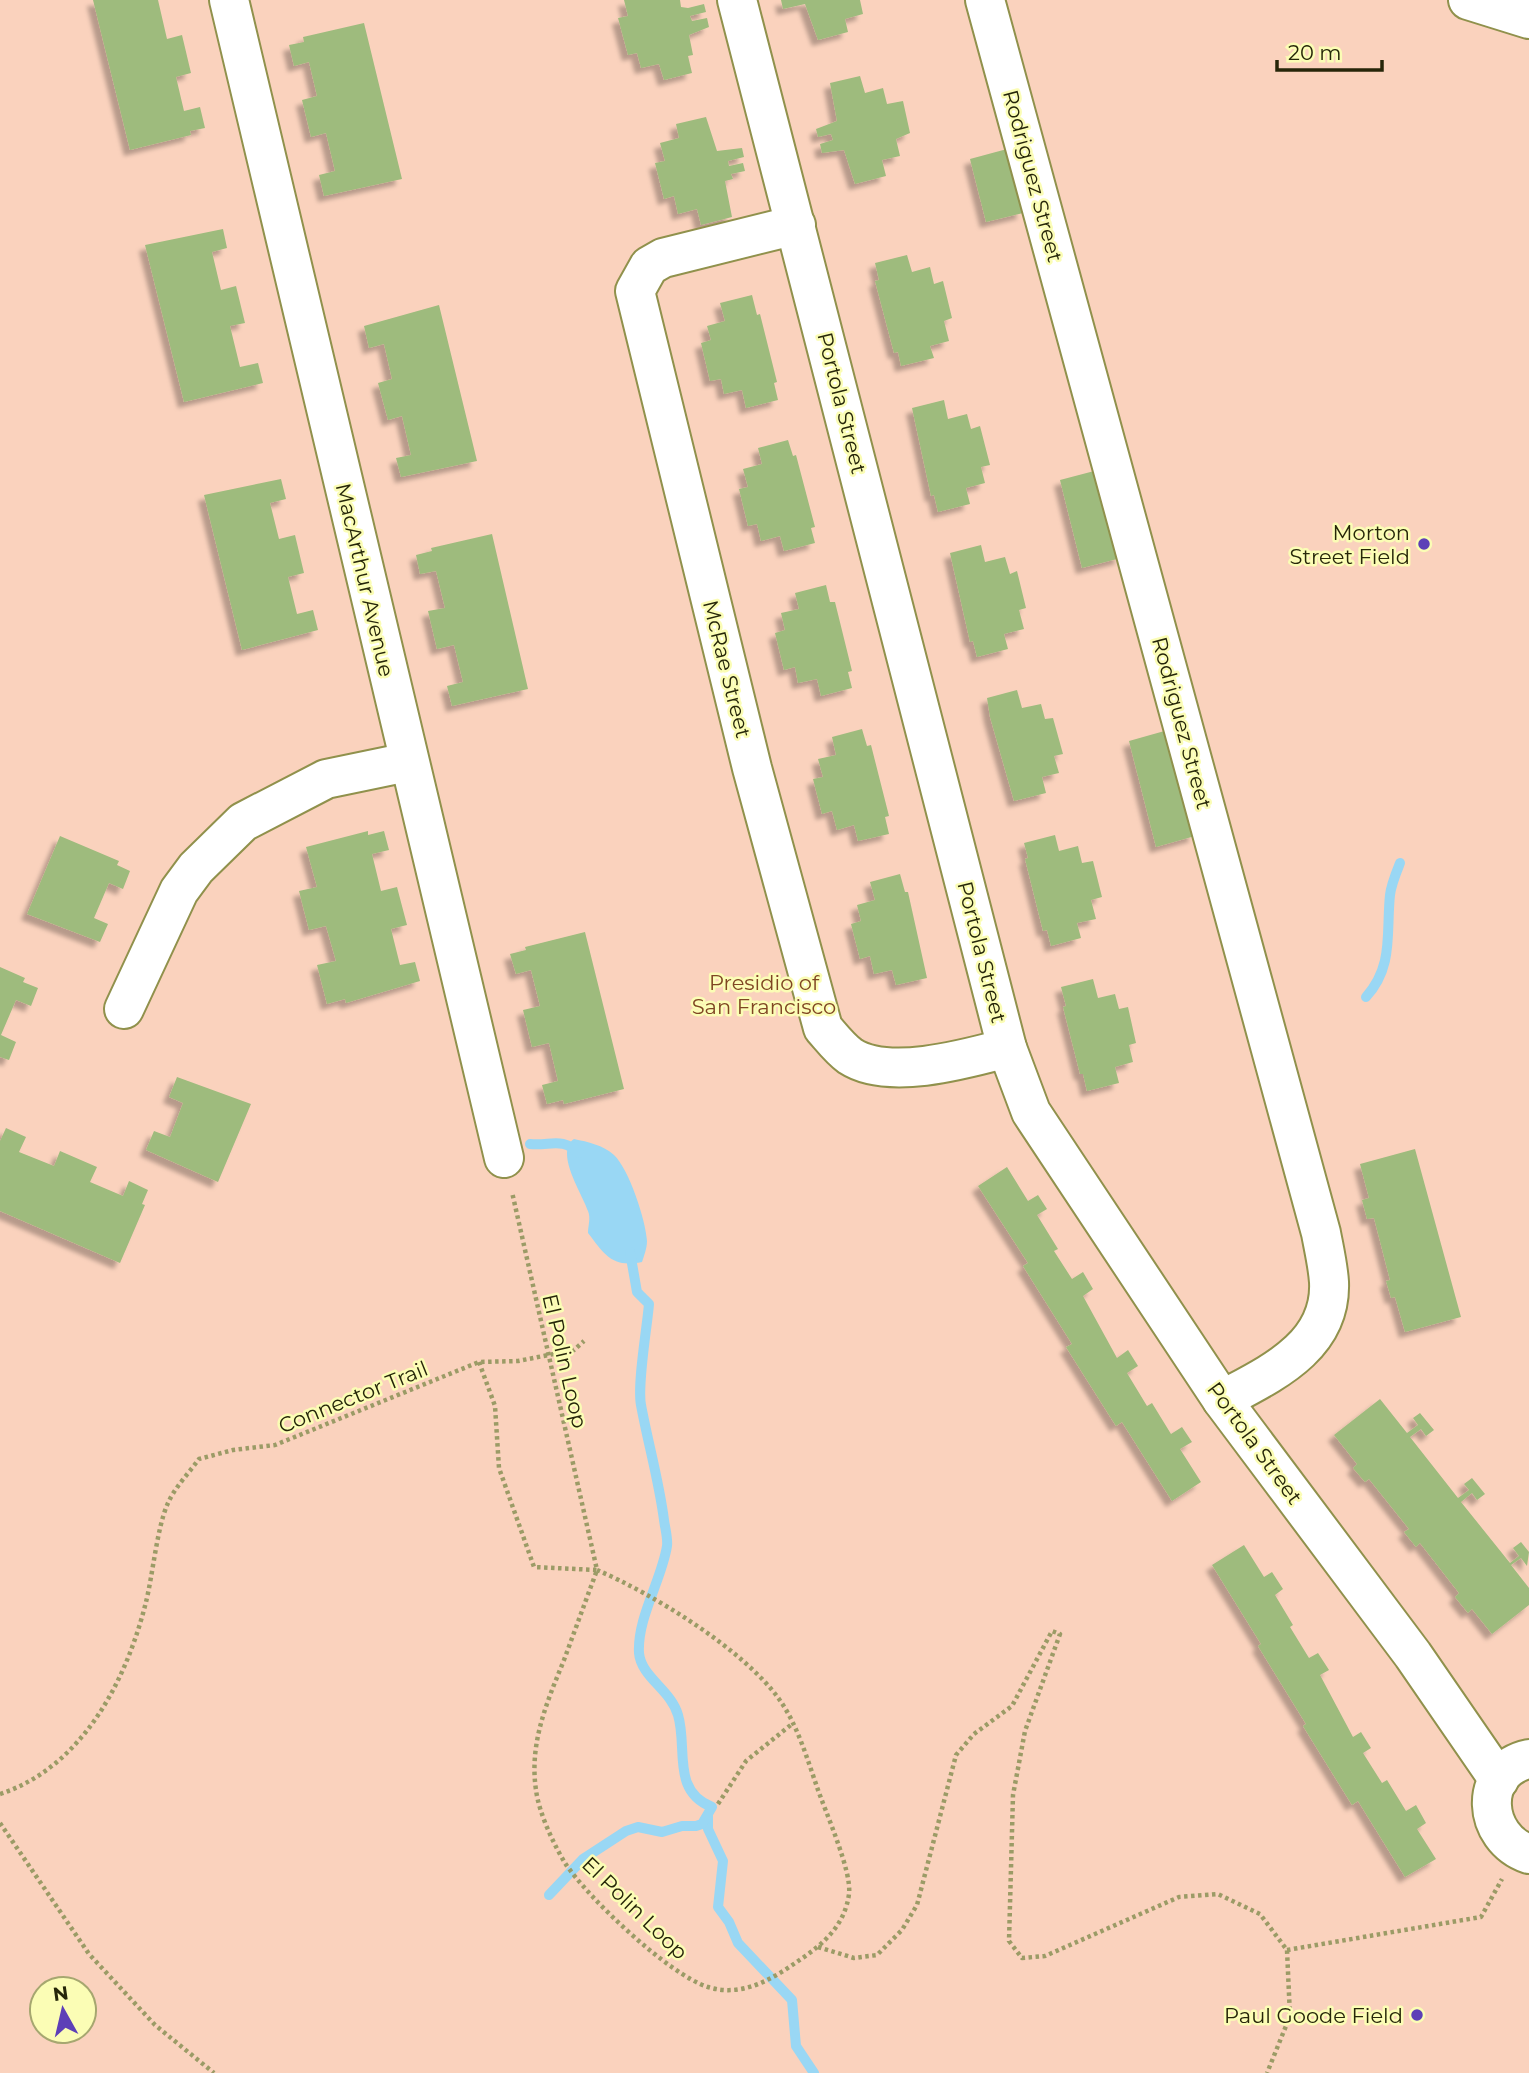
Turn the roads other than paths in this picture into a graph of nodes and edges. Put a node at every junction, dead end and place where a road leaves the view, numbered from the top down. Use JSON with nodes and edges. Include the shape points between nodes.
{"nodes":[{"id":1,"x":229,"y":0,"type":"edge"},
{"id":2,"x":737,"y":0,"type":"edge"},
{"id":3,"x":985,"y":0,"type":"edge"},
{"id":4,"x":1468,"y":0,"type":"edge"},
{"id":5,"x":1529,"y":19,"type":"edge"},
{"id":6,"x":796,"y":225,"type":"junction"},
{"id":7,"x":408,"y":762,"type":"junction"},
{"id":8,"x":124,"y":1009,"type":"dead end"},
{"id":9,"x":1007,"y":1048,"type":"junction"},
{"id":10,"x":504,"y":1158,"type":"road end"},
{"id":11,"x":1222,"y":1400,"type":"junction"},
{"id":12,"x":1514,"y":1769,"type":"edge"},
{"id":13,"x":1523,"y":1852,"type":"edge"}],
"edges":[{"from":1,"to":7,"type":"street","name":"MacArthur Avenue"},
{"from":2,"to":6,"type":"street","name":"Portola Street"},
{"from":3,"to":11,"type":"street","name":"Rodriguez Street","via":[[1321,1233],[1329,1283],[1324,1318],[1315,1334],[1301,1352],[1274,1372]]},
{"from":4,"to":5,"type":"street"},
{"from":6,"to":9,"type":"street","name":"Portola Street"},
{"from":6,"to":9,"type":"street","name":"McRae Street","via":[[663,258],[649,266],[635,291],[749,756],[823,1028],[851,1057],[891,1068],[951,1063]]},
{"from":7,"to":8,"type":"street","via":[[326,779],[243,822],[178,891]]},
{"from":7,"to":10,"type":"street","name":"MacArthur Avenue"},
{"from":9,"to":11,"type":"street","name":"Portola Street","via":[[1031,1112]]},
{"from":11,"to":12,"type":"street","name":"Portola Street","via":[[1413,1655]]},
{"from":12,"to":13,"type":"street","name":"Portola Street","via":[[1493,1795],[1492,1811],[1505,1840]]}]}
